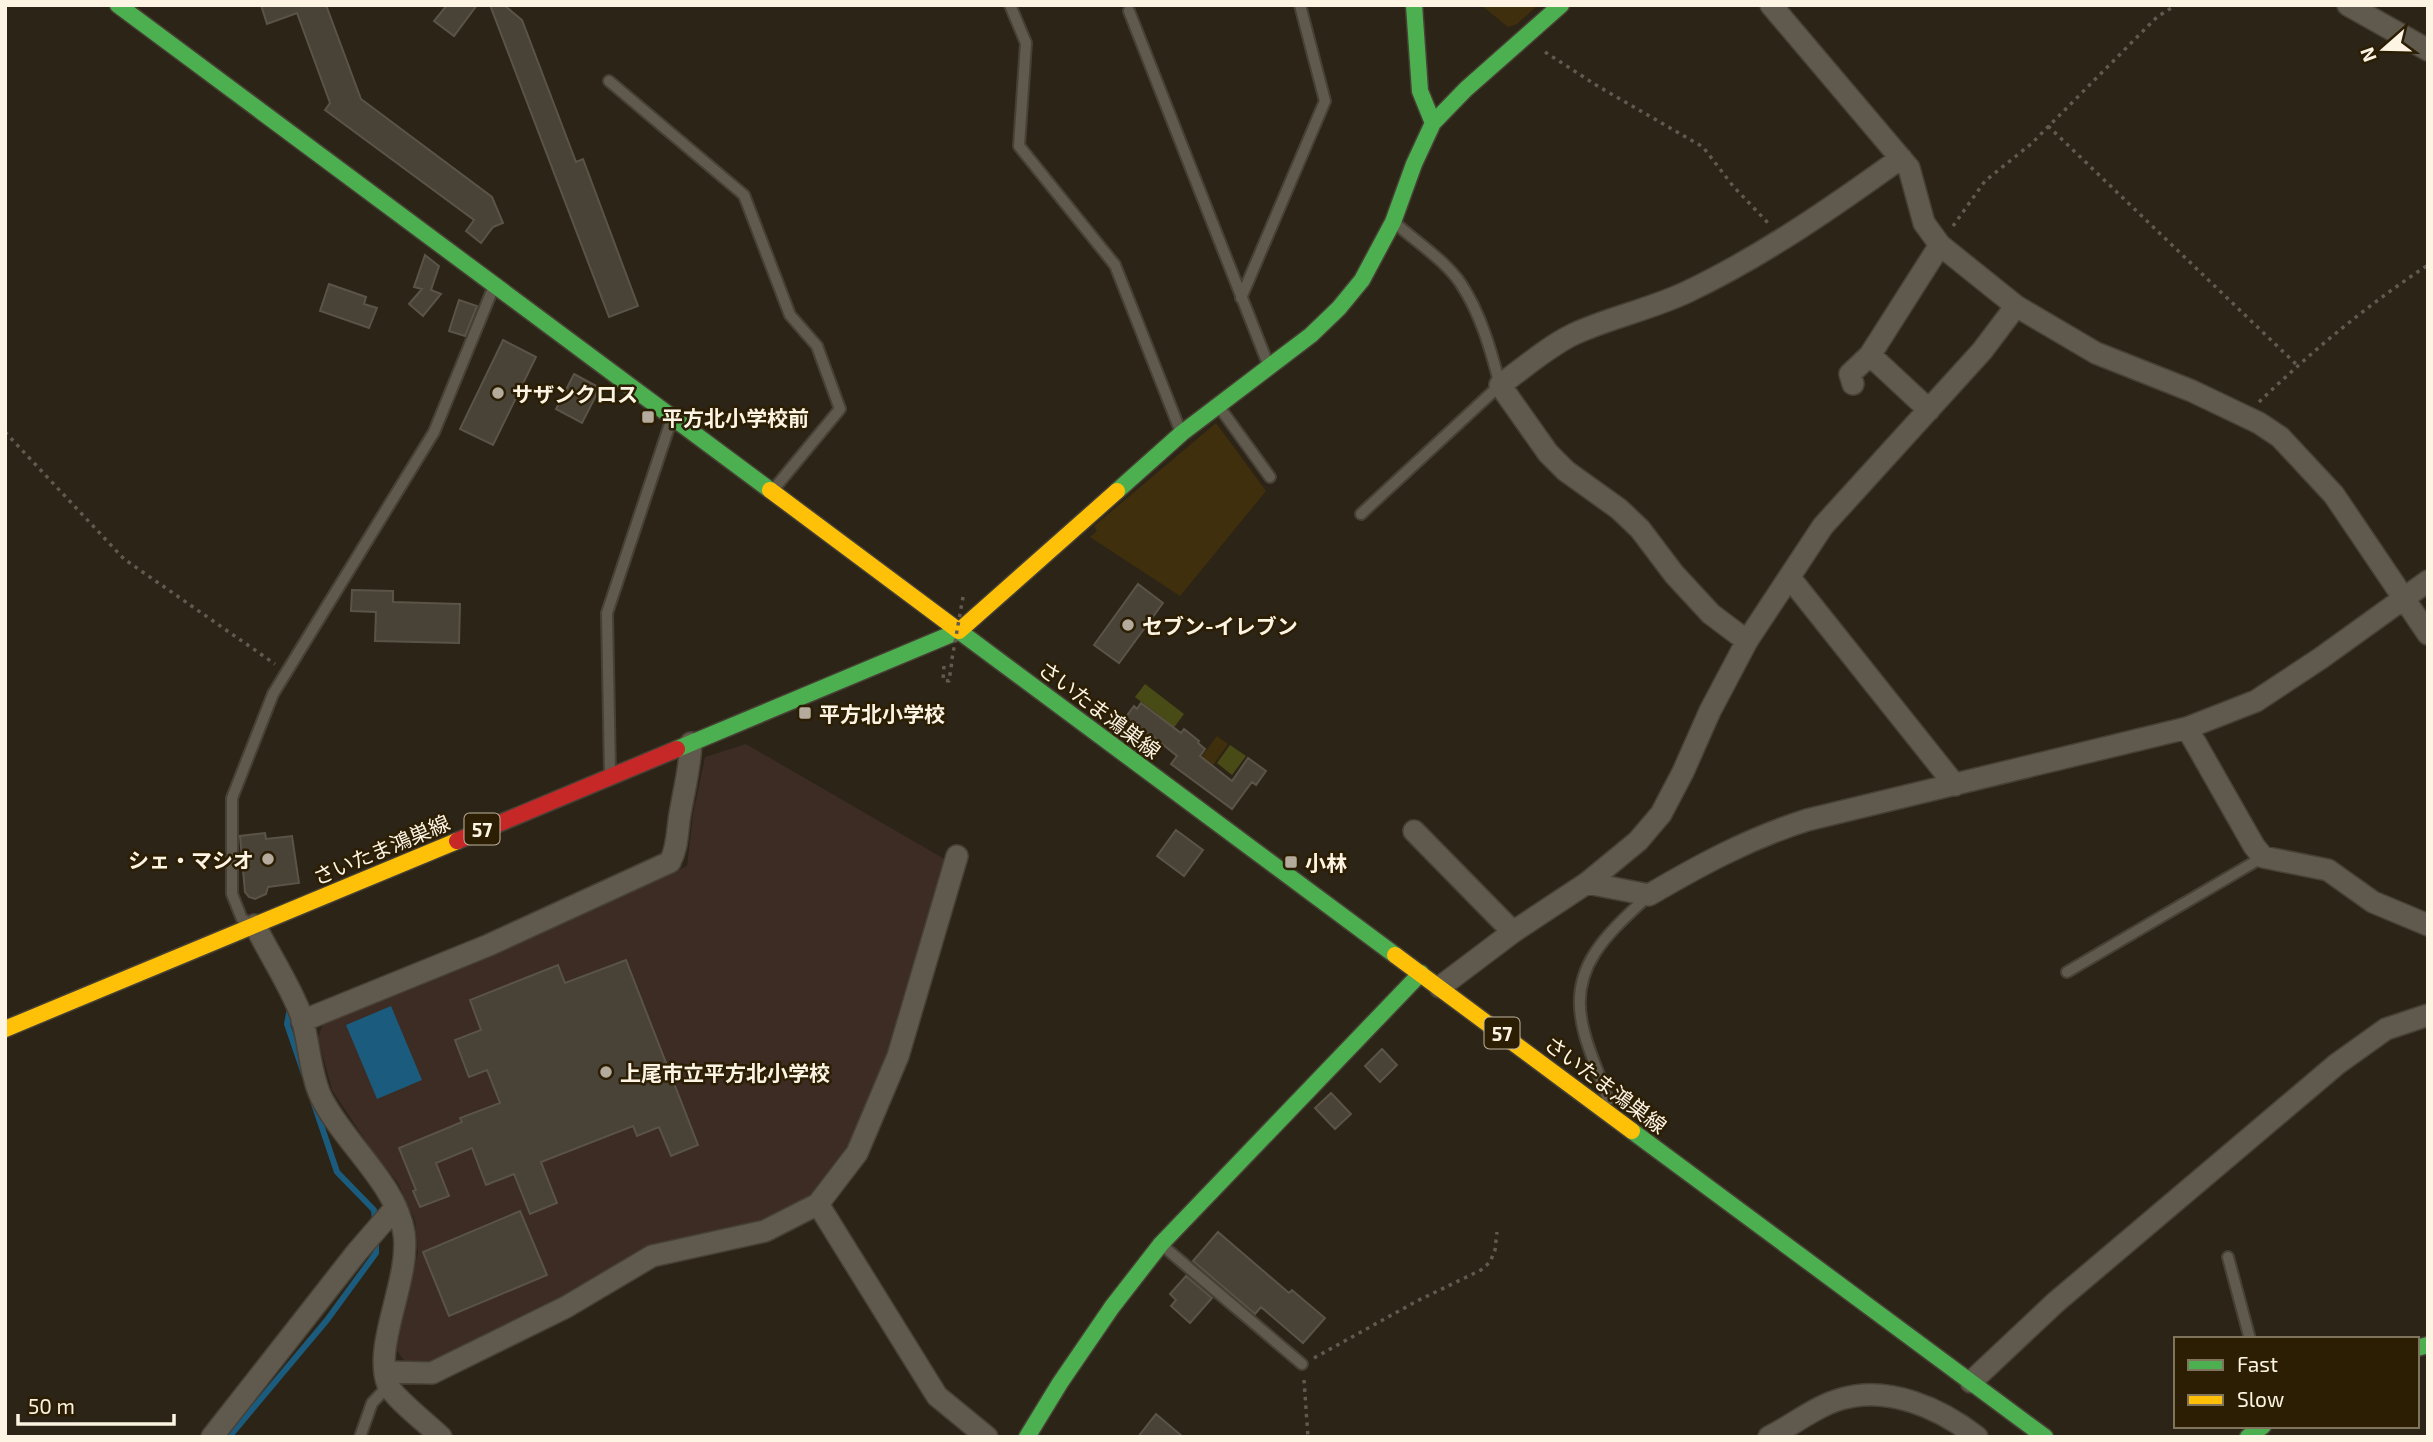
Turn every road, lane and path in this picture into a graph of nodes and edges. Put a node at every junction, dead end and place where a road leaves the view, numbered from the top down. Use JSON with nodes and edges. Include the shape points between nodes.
{"nodes":[{"id":1,"x":118,"y":5,"type":"edge"},
{"id":2,"x":1010,"y":5,"type":"edge"},
{"id":3,"x":1300,"y":5,"type":"edge"},
{"id":4,"x":1414,"y":5,"type":"edge"},
{"id":5,"x":1561,"y":5,"type":"edge"},
{"id":6,"x":1771,"y":5,"type":"edge"},
{"id":7,"x":2176,"y":5,"type":"edge"},
{"id":8,"x":2350,"y":6,"type":"edge"},
{"id":9,"x":1129,"y":11,"type":"dead end"},
{"id":10,"x":1525,"y":36,"type":"junction"},
{"id":11,"x":2428,"y":50,"type":"edge"},
{"id":12,"x":609,"y":81,"type":"dead end"},
{"id":13,"x":1433,"y":123,"type":"junction"},
{"id":14,"x":2049,"y":126,"type":"junction"},
{"id":15,"x":1901,"y":158,"type":"junction"},
{"id":16,"x":1393,"y":222,"type":"junction"},
{"id":17,"x":1783,"y":238,"type":"junction"},
{"id":18,"x":1940,"y":246,"type":"junction"},
{"id":19,"x":2428,"y":265,"type":"edge"},
{"id":20,"x":494,"y":285,"type":"junction"},
{"id":21,"x":1241,"y":298,"type":"junction"},
{"id":22,"x":2016,"y":306,"type":"junction"},
{"id":23,"x":1870,"y":355,"type":"junction"},
{"id":24,"x":2297,"y":365,"type":"junction"},
{"id":25,"x":1269,"y":367,"type":"junction"},
{"id":26,"x":1853,"y":384,"type":"dead end"},
{"id":27,"x":1500,"y":385,"type":"junction"},
{"id":28,"x":1218,"y":405,"type":"junction"},
{"id":29,"x":1929,"y":410,"type":"junction"},
{"id":30,"x":2244,"y":416,"type":"junction"},
{"id":31,"x":672,"y":418,"type":"junction"},
{"id":32,"x":5,"y":432,"type":"edge"},
{"id":33,"x":1181,"y":433,"type":"junction"},
{"id":34,"x":1270,"y":477,"type":"dead end"},
{"id":35,"x":771,"y":492,"type":"junction"},
{"id":36,"x":1361,"y":514,"type":"dead end"},
{"id":37,"x":1790,"y":578,"type":"junction"},
{"id":38,"x":2428,"y":581,"type":"edge"},
{"id":39,"x":963,"y":597,"type":"dead end"},
{"id":40,"x":2403,"y":598,"type":"junction"},
{"id":41,"x":959,"y":631,"type":"junction"},
{"id":42,"x":2428,"y":634,"type":"edge"},
{"id":43,"x":1748,"y":641,"type":"junction"},
{"id":44,"x":944,"y":664,"type":"dead end"},
{"id":45,"x":287,"y":672,"type":"junction"},
{"id":46,"x":2186,"y":728,"type":"junction"},
{"id":47,"x":691,"y":743,"type":"junction"},
{"id":48,"x":610,"y":775,"type":"junction"},
{"id":49,"x":1955,"y":785,"type":"junction"},
{"id":50,"x":1414,"y":831,"type":"dead end"},
{"id":51,"x":957,"y":856,"type":"dead end"},
{"id":52,"x":2263,"y":857,"type":"junction"},
{"id":53,"x":1587,"y":883,"type":"junction"},
{"id":54,"x":1649,"y":895,"type":"junction"},
{"id":55,"x":255,"y":925,"type":"junction"},
{"id":56,"x":2428,"y":925,"type":"edge"},
{"id":57,"x":1513,"y":932,"type":"junction"},
{"id":58,"x":2067,"y":972,"type":"dead end"},
{"id":59,"x":1421,"y":973,"type":"junction"},
{"id":60,"x":1440,"y":987,"type":"junction"},
{"id":61,"x":2428,"y":1015,"type":"edge"},
{"id":62,"x":302,"y":1021,"type":"junction"},
{"id":63,"x":5,"y":1029,"type":"edge"},
{"id":64,"x":1612,"y":1114,"type":"junction"},
{"id":65,"x":818,"y":1204,"type":"junction"},
{"id":66,"x":396,"y":1208,"type":"junction"},
{"id":67,"x":1497,"y":1232,"type":"dead end"},
{"id":68,"x":1161,"y":1244,"type":"junction"},
{"id":69,"x":2228,"y":1257,"type":"dead end"},
{"id":70,"x":2249,"y":1337,"type":"edge"},
{"id":71,"x":1303,"y":1364,"type":"junction"},
{"id":72,"x":387,"y":1379,"type":"junction"},
{"id":73,"x":1971,"y":1382,"type":"junction"},
{"id":74,"x":212,"y":1437,"type":"edge"},
{"id":75,"x":360,"y":1437,"type":"edge"},
{"id":76,"x":441,"y":1437,"type":"edge"},
{"id":77,"x":987,"y":1437,"type":"edge"},
{"id":78,"x":1027,"y":1437,"type":"edge"},
{"id":79,"x":1308,"y":1437,"type":"edge"},
{"id":80,"x":1769,"y":1437,"type":"edge"},
{"id":81,"x":1977,"y":1437,"type":"edge"},
{"id":82,"x":2045,"y":1437,"type":"edge"}],
"edges":[{"from":1,"to":20,"type":"street"},
{"from":2,"to":33,"type":"lane","via":[[1026,43],[1019,146],[1115,265]]},
{"from":3,"to":21,"type":"lane","via":[[1325,101]]},
{"from":4,"to":13,"type":"street","via":[[1420,91]]},
{"from":5,"to":10,"type":"street"},
{"from":6,"to":15,"type":"street"},
{"from":7,"to":14,"type":"path","via":[[2157,18]]},
{"from":8,"to":11,"type":"street"},
{"from":9,"to":21,"type":"lane"},
{"from":10,"to":13,"type":"street"},
{"from":10,"to":17,"type":"path","via":[[1554,60],[1703,147],[1732,186]]},
{"from":12,"to":35,"type":"lane","via":[[744,195],[790,315],[817,346],[840,409]]},
{"from":13,"to":16,"type":"street"},
{"from":14,"to":18,"type":"path","via":[[1985,181]]},
{"from":14,"to":24,"type":"path"},
{"from":15,"to":17,"type":"street"},
{"from":15,"to":18,"type":"street","via":[[1909,168],[1924,223]]},
{"from":16,"to":25,"type":"street","via":[[1362,280],[1339,307]]},
{"from":16,"to":27,"type":"lane","via":[[1460,283],[1483,328]]},
{"from":17,"to":27,"type":"street","via":[[1686,293],[1576,334]]},
{"from":18,"to":22,"type":"street"},
{"from":18,"to":23,"type":"street"},
{"from":19,"to":24,"type":"path","via":[[2384,293]]},
{"from":20,"to":31,"type":"street"},
{"from":20,"to":45,"type":"lane","via":[[434,432]]},
{"from":21,"to":25,"type":"lane"},
{"from":22,"to":29,"type":"street"},
{"from":22,"to":30,"type":"street","via":[[2096,353]]},
{"from":23,"to":26,"type":"street","via":[[1850,374]]},
{"from":23,"to":29,"type":"street"},
{"from":24,"to":30,"type":"path"},
{"from":25,"to":28,"type":"street"},
{"from":27,"to":36,"type":"lane"},
{"from":27,"to":43,"type":"street","via":[[1548,453],[1640,529],[1711,614]]},
{"from":28,"to":33,"type":"street"},
{"from":28,"to":34,"type":"lane"},
{"from":29,"to":37,"type":"street","via":[[1823,526]]},
{"from":30,"to":40,"type":"street","via":[[2280,437],[2310,467]]},
{"from":31,"to":35,"type":"street"},
{"from":31,"to":48,"type":"lane","via":[[607,613]]},
{"from":32,"to":45,"type":"path","via":[[124,559]]},
{"from":33,"to":41,"type":"street"},
{"from":35,"to":41,"type":"street"},
{"from":37,"to":43,"type":"street"},
{"from":37,"to":49,"type":"street"},
{"from":38,"to":40,"type":"street"},
{"from":39,"to":44,"type":"path","bridge":true,"via":[[949,681],[943,680]]},
{"from":40,"to":42,"type":"street"},
{"from":40,"to":46,"type":"street","via":[[2256,701]]},
{"from":41,"to":47,"type":"street","name":"さいたま鴻巣線","number":"57"},
{"from":41,"to":59,"type":"street","name":"さいたま鴻巣線","number":"57"},
{"from":43,"to":53,"type":"street","via":[[1661,814],[1638,841]]},
{"from":45,"to":55,"type":"lane","via":[[273,694],[232,798],[232,894],[242,919]]},
{"from":46,"to":49,"type":"street"},
{"from":46,"to":52,"type":"street"},
{"from":47,"to":48,"type":"street","name":"さいたま鴻巣線","number":"57"},
{"from":47,"to":62,"type":"street","via":[[690,772],[670,862],[489,945]]},
{"from":48,"to":55,"type":"street","name":"さいたま鴻巣線","number":"57"},
{"from":49,"to":54,"type":"street","via":[[1771,831]]},
{"from":50,"to":57,"type":"street"},
{"from":51,"to":65,"type":"street","via":[[898,1056],[857,1153]]},
{"from":52,"to":56,"type":"street","via":[[2328,870],[2373,902]]},
{"from":52,"to":58,"type":"lane"},
{"from":53,"to":54,"type":"street"},
{"from":53,"to":57,"type":"street"},
{"from":54,"to":64,"type":"lane","via":[[1589,959],[1579,995],[1581,1018]]},
{"from":55,"to":62,"type":"street"},
{"from":55,"to":63,"type":"street","name":"さいたま鴻巣線","number":"57"},
{"from":57,"to":60,"type":"street"},
{"from":59,"to":60,"type":"street","name":"さいたま鴻巣線","number":"57"},
{"from":59,"to":68,"type":"street"},
{"from":60,"to":64,"type":"street","name":"さいたま鴻巣線","number":"57"},
{"from":61,"to":73,"type":"street","via":[[2386,1029],[2337,1064],[2056,1302]]},
{"from":62,"to":66,"type":"street","via":[[320,1096]]},
{"from":64,"to":73,"type":"street","name":"さいたま鴻巣線","number":"57"},
{"from":65,"to":72,"type":"street","via":[[765,1231],[652,1256],[566,1307],[432,1373]]},
{"from":65,"to":77,"type":"street","via":[[937,1396]]},
{"from":66,"to":72,"type":"street","via":[[404,1233],[404,1261],[383,1360]]},
{"from":66,"to":74,"type":"street"},
{"from":67,"to":71,"type":"path","via":[[1490,1262],[1481,1270]]},
{"from":68,"to":71,"type":"lane"},
{"from":68,"to":78,"type":"street","via":[[1112,1307]]},
{"from":69,"to":70,"type":"lane"},
{"from":71,"to":79,"type":"path"},
{"from":72,"to":75,"type":"lane"},
{"from":72,"to":76,"type":"street"},
{"from":73,"to":82,"type":"street","name":"さいたま鴻巣線","number":"57"},
{"from":80,"to":81,"type":"street","via":[[1841,1399],[1873,1394],[1914,1402]]}]}
